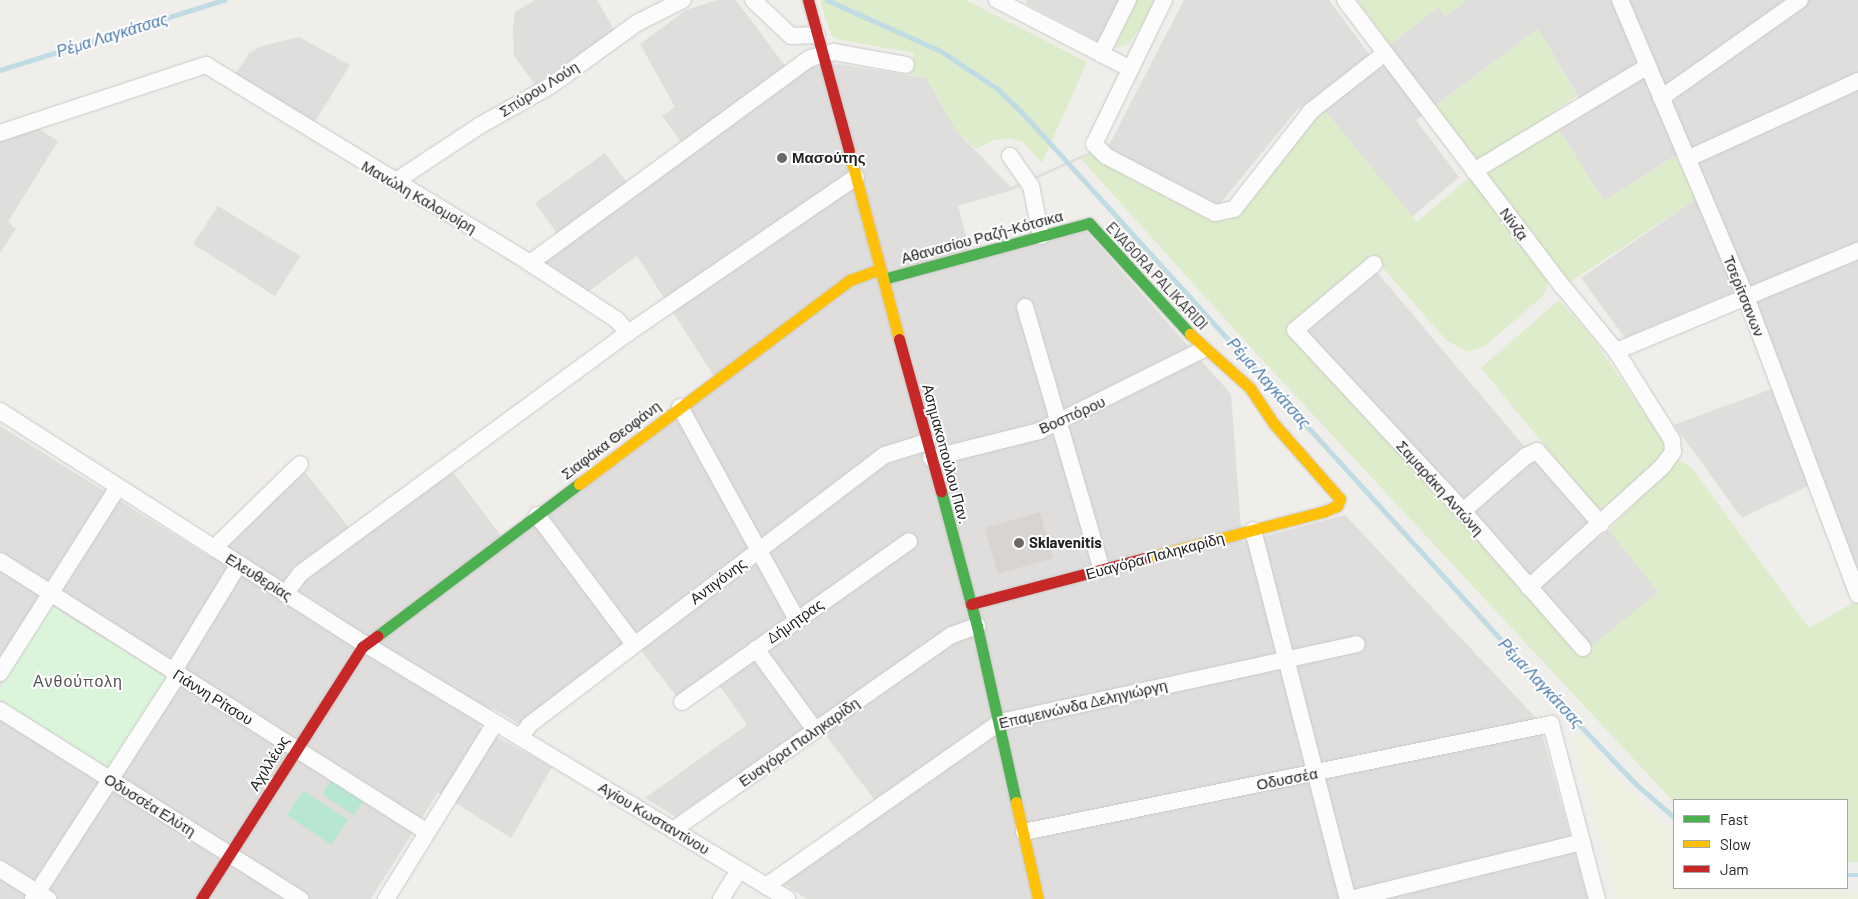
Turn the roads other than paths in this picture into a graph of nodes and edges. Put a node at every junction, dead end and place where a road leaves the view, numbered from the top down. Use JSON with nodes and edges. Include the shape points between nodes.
{"nodes":[{"id":1,"x":683,"y":0,"type":"edge"},
{"id":2,"x":754,"y":0,"type":"edge"},
{"id":3,"x":808,"y":0,"type":"edge"},
{"id":4,"x":997,"y":0,"type":"edge"},
{"id":5,"x":1128,"y":0,"type":"edge"},
{"id":6,"x":1164,"y":0,"type":"edge"},
{"id":7,"x":1345,"y":0,"type":"edge"},
{"id":8,"x":1620,"y":0,"type":"edge"},
{"id":9,"x":1797,"y":1,"type":"edge"},
{"id":10,"x":1018,"y":5,"type":"edge"},
{"id":11,"x":815,"y":28,"type":"junction"},
{"id":12,"x":822,"y":53,"type":"junction"},
{"id":13,"x":1385,"y":53,"type":"junction"},
{"id":14,"x":1101,"y":54,"type":"junction"},
{"id":15,"x":906,"y":65,"type":"dead end"},
{"id":16,"x":1648,"y":66,"type":"junction"},
{"id":17,"x":1129,"y":68,"type":"junction"},
{"id":18,"x":1858,"y":81,"type":"edge"},
{"id":19,"x":1661,"y":98,"type":"junction"},
{"id":20,"x":0,"y":134,"type":"edge"},
{"id":21,"x":1010,"y":156,"type":"dead end"},
{"id":22,"x":1687,"y":159,"type":"junction"},
{"id":23,"x":1474,"y":171,"type":"junction"},
{"id":24,"x":856,"y":177,"type":"junction"},
{"id":25,"x":396,"y":181,"type":"junction"},
{"id":26,"x":1089,"y":223,"type":"joint"},
{"id":27,"x":1041,"y":236,"type":"junction"},
{"id":28,"x":1858,"y":251,"type":"edge"},
{"id":29,"x":530,"y":263,"type":"junction"},
{"id":30,"x":1374,"y":264,"type":"dead end"},
{"id":31,"x":882,"y":274,"type":"junction"},
{"id":32,"x":1746,"y":297,"type":"junction"},
{"id":33,"x":1025,"y":307,"type":"dead end"},
{"id":34,"x":628,"y":333,"type":"junction"},
{"id":35,"x":1204,"y":349,"type":"junction"},
{"id":36,"x":1616,"y":351,"type":"junction"},
{"id":37,"x":680,"y":407,"type":"junction"},
{"id":38,"x":0,"y":411,"type":"edge"},
{"id":39,"x":1060,"y":422,"type":"junction"},
{"id":40,"x":929,"y":450,"type":"junction"},
{"id":41,"x":300,"y":464,"type":"dead end"},
{"id":42,"x":118,"y":487,"type":"junction"},
{"id":43,"x":1462,"y":511,"type":"junction"},
{"id":44,"x":537,"y":515,"type":"junction"},
{"id":45,"x":1601,"y":524,"type":"junction"},
{"id":46,"x":1253,"y":530,"type":"junction"},
{"id":47,"x":908,"y":540,"type":"dead end"},
{"id":48,"x":214,"y":548,"type":"junction"},
{"id":49,"x":758,"y":550,"type":"junction"},
{"id":50,"x":0,"y":561,"type":"edge"},
{"id":51,"x":239,"y":564,"type":"junction"},
{"id":52,"x":1102,"y":570,"type":"junction"},
{"id":53,"x":1529,"y":587,"type":"junction"},
{"id":54,"x":51,"y":594,"type":"junction"},
{"id":55,"x":286,"y":594,"type":"junction"},
{"id":56,"x":1857,"y":595,"type":"edge"},
{"id":57,"x":971,"y":604,"type":"junction"},
{"id":58,"x":797,"y":620,"type":"junction"},
{"id":59,"x":977,"y":626,"type":"junction"},
{"id":60,"x":365,"y":644,"type":"junction"},
{"id":61,"x":634,"y":644,"type":"junction"},
{"id":62,"x":1356,"y":644,"type":"dead end"},
{"id":63,"x":1583,"y":648,"type":"dead end"},
{"id":64,"x":756,"y":649,"type":"junction"},
{"id":65,"x":1287,"y":659,"type":"junction"},
{"id":66,"x":0,"y":673,"type":"edge"},
{"id":67,"x":175,"y":673,"type":"junction"},
{"id":68,"x":682,"y":702,"type":"dead end"},
{"id":69,"x":0,"y":710,"type":"edge"},
{"id":70,"x":1000,"y":722,"type":"junction"},
{"id":71,"x":495,"y":723,"type":"junction"},
{"id":72,"x":815,"y":730,"type":"junction"},
{"id":73,"x":521,"y":738,"type":"junction"},
{"id":74,"x":295,"y":749,"type":"junction"},
{"id":75,"x":1317,"y":773,"type":"junction"},
{"id":76,"x":110,"y":780,"type":"junction"},
{"id":77,"x":673,"y":830,"type":"junction"},
{"id":78,"x":427,"y":832,"type":"junction"},
{"id":79,"x":1024,"y":832,"type":"junction"},
{"id":80,"x":1582,"y":842,"type":"junction"},
{"id":81,"x":229,"y":854,"type":"junction"},
{"id":82,"x":0,"y":869,"type":"edge"},
{"id":83,"x":739,"y":870,"type":"junction"},
{"id":84,"x":766,"y":886,"type":"junction"},
{"id":85,"x":39,"y":897,"type":"edge"},
{"id":86,"x":200,"y":899,"type":"edge"},
{"id":87,"x":300,"y":899,"type":"edge"},
{"id":88,"x":386,"y":899,"type":"edge"},
{"id":89,"x":720,"y":899,"type":"edge"},
{"id":90,"x":787,"y":899,"type":"edge"},
{"id":91,"x":1038,"y":899,"type":"edge"},
{"id":92,"x":1349,"y":899,"type":"edge"},
{"id":93,"x":1597,"y":899,"type":"edge"}],
"edges":[{"from":1,"to":25,"type":"street","name":"Σπύρου Λούη","via":[[637,23],[550,86],[495,116]]},
{"from":2,"to":11,"type":"street","via":[[791,36]]},
{"from":3,"to":11,"type":"street","name":"Ασημακοπούλου Παν."},
{"from":4,"to":10,"type":"street"},
{"from":5,"to":14,"type":"street"},
{"from":6,"to":17,"type":"street"},
{"from":7,"to":13,"type":"street","name":"Νίνζα"},
{"from":8,"to":16,"type":"street","name":"Τσερίτσανων"},
{"from":9,"to":19,"type":"street"},
{"from":10,"to":14,"type":"street"},
{"from":11,"to":12,"type":"street","name":"Ασημακοπούλου Παν."},
{"from":12,"to":15,"type":"street","via":[[840,52]]},
{"from":12,"to":24,"type":"street","name":"Ασημακοπούλου Παν."},
{"from":12,"to":29,"type":"street","via":[[802,63]]},
{"from":13,"to":17,"type":"street","via":[[1311,111],[1227,213],[1210,212],[1106,156],[1094,140]]},
{"from":13,"to":23,"type":"street","name":"Νίνζα"},
{"from":14,"to":17,"type":"street"},
{"from":16,"to":19,"type":"street","name":"Τσερίτσανων"},
{"from":16,"to":23,"type":"street"},
{"from":18,"to":22,"type":"street"},
{"from":19,"to":22,"type":"street","name":"Τσερίτσανων"},
{"from":20,"to":25,"type":"street","name":"Μανώλη Καλομοίρη","via":[[206,65],[367,167]]},
{"from":21,"to":27,"type":"street","via":[[1031,186]]},
{"from":22,"to":32,"type":"street","name":"Τσερίτσανων"},
{"from":23,"to":36,"type":"street","name":"Νίνζα"},
{"from":24,"to":31,"type":"street","name":"Ασημακοπούλου Παν."},
{"from":24,"to":34,"type":"street"},
{"from":25,"to":29,"type":"street","name":"Μανώλη Καλομοίρη"},
{"from":26,"to":27,"type":"street","name":"Αθανασίου Ραζή-Κότσικα"},
{"from":26,"to":35,"type":"street","name":"EVAGORA PALIKARIDI"},
{"from":27,"to":31,"type":"street","name":"Αθανασίου Ραζή-Κότσικα"},
{"from":28,"to":32,"type":"street"},
{"from":29,"to":34,"type":"street","name":"Μανώλη Καλομοίρη","via":[[617,320]]},
{"from":30,"to":43,"type":"street","name":"Σαμαράκη Αντώνη","via":[[1295,330]]},
{"from":31,"to":37,"type":"street","name":"Σιαφάκα Θεοφάνη","via":[[850,280]]},
{"from":31,"to":40,"type":"street","name":"Ασημακοπούλου Παν."},
{"from":32,"to":36,"type":"street"},
{"from":32,"to":56,"type":"street","name":"Τσερίτσανων"},
{"from":33,"to":39,"type":"street"},
{"from":34,"to":55,"type":"street","via":[[301,573]]},
{"from":35,"to":39,"type":"street","name":"Βοσπόρου"},
{"from":35,"to":46,"type":"street","name":"Ευαγόρα Παληκαρίδη","via":[[1250,388],[1274,424],[1340,499],[1332,508]]},
{"from":36,"to":45,"type":"street","name":"Νίνζα","via":[[1666,429],[1673,452],[1663,466]]},
{"from":37,"to":44,"type":"street","name":"Σιαφάκα Θεοφάνη"},
{"from":37,"to":49,"type":"street"},
{"from":38,"to":42,"type":"street","name":"Ελευθερίας"},
{"from":39,"to":40,"type":"street","name":"Βοσπόρου","via":[[1023,436]]},
{"from":39,"to":52,"type":"street"},
{"from":40,"to":49,"type":"street","name":"Αντιγόνης","via":[[885,456]]},
{"from":40,"to":57,"type":"street","name":"Ασημακοπούλου Παν."},
{"from":41,"to":48,"type":"street"},
{"from":42,"to":48,"type":"street","name":"Ελευθερίας"},
{"from":42,"to":54,"type":"street"},
{"from":43,"to":45,"type":"street","via":[[1526,456],[1537,451]]},
{"from":43,"to":53,"type":"street","name":"Σαμαράκη Αντώνη"},
{"from":44,"to":60,"type":"street","name":"Σιαφάκα Θεοφάνη"},
{"from":44,"to":61,"type":"street"},
{"from":45,"to":53,"type":"street"},
{"from":46,"to":52,"type":"street","name":"Ευαγόρα Παληκαρίδη"},
{"from":46,"to":65,"type":"street"},
{"from":47,"to":58,"type":"street","name":"Δήμητρας"},
{"from":48,"to":51,"type":"street","name":"Ελευθερίας"},
{"from":49,"to":58,"type":"street"},
{"from":49,"to":61,"type":"street","name":"Αντιγόνης"},
{"from":50,"to":54,"type":"street","name":"Γιάννη Ρίτσου"},
{"from":51,"to":55,"type":"street","name":"Ελευθερίας"},
{"from":51,"to":67,"type":"street"},
{"from":52,"to":57,"type":"street","name":"Ευαγόρα Παληκαρίδη"},
{"from":53,"to":63,"type":"street","name":"Σαμαράκη Αντώνη"},
{"from":54,"to":66,"type":"street"},
{"from":54,"to":67,"type":"street","name":"Γιάννη Ρίτσου"},
{"from":55,"to":60,"type":"street","name":"Ελευθερίας"},
{"from":57,"to":59,"type":"street","name":"Ασημακοπούλου Παν."},
{"from":58,"to":64,"type":"street","name":"Δήμητρας"},
{"from":59,"to":70,"type":"street","name":"Ασημακοπούλου Παν."},
{"from":59,"to":72,"type":"street","name":"Ευαγόρα Παληκαρίδη","via":[[952,635]]},
{"from":60,"to":71,"type":"street","name":"Ελευθερίας"},
{"from":60,"to":74,"type":"street","name":"Αχιλλέως"},
{"from":61,"to":73,"type":"street","name":"Αντιγόνης","via":[[529,726]]},
{"from":62,"to":65,"type":"street","name":"Επαμεινώνδα Δεληγιώργη"},
{"from":64,"to":68,"type":"street","name":"Δήμητρας"},
{"from":64,"to":72,"type":"street"},
{"from":65,"to":70,"type":"street","name":"Επαμεινώνδα Δεληγιώργη"},
{"from":65,"to":75,"type":"street"},
{"from":67,"to":74,"type":"street","name":"Γιάννη Ρίτσου"},
{"from":67,"to":76,"type":"street"},
{"from":69,"to":76,"type":"street","name":"Οδυσσέα Ελύτη"},
{"from":70,"to":79,"type":"street","name":"Ασημακοπούλου Παν."},
{"from":70,"to":84,"type":"street","name":"Επαμεινώνδα Δεληγιώργη"},
{"from":71,"to":73,"type":"street","name":"Ελευθερίας"},
{"from":71,"to":78,"type":"street"},
{"from":72,"to":77,"type":"street","name":"Ευαγόρα Παληκαρίδη"},
{"from":73,"to":77,"type":"street","name":"Αγίου Κωσταντίνου"},
{"from":74,"to":78,"type":"street","name":"Γιάννη Ρίτσου"},
{"from":74,"to":81,"type":"street","name":"Αχιλλέως"},
{"from":75,"to":79,"type":"street","name":"Οδυσσέα"},
{"from":75,"to":80,"type":"street","name":"Οδυσσέα","via":[[1551,724]]},
{"from":75,"to":92,"type":"street"},
{"from":76,"to":81,"type":"street","name":"Οδυσσέα Ελύτη"},
{"from":76,"to":85,"type":"street"},
{"from":77,"to":83,"type":"street","name":"Αγίου Κωσταντίνου"},
{"from":78,"to":88,"type":"street"},
{"from":79,"to":91,"type":"street","name":"Ασημακοπούλου Παν."},
{"from":80,"to":92,"type":"street"},
{"from":80,"to":93,"type":"street"},
{"from":81,"to":86,"type":"street","name":"Αχιλλέως"},
{"from":81,"to":87,"type":"street","name":"Οδυσσέα Ελύτη"},
{"from":82,"to":85,"type":"street"},
{"from":83,"to":84,"type":"street","name":"Αγίου Κωσταντίνου"},
{"from":83,"to":89,"type":"street"},
{"from":84,"to":90,"type":"street","name":"Αγίου Κωσταντίνου"}]}
